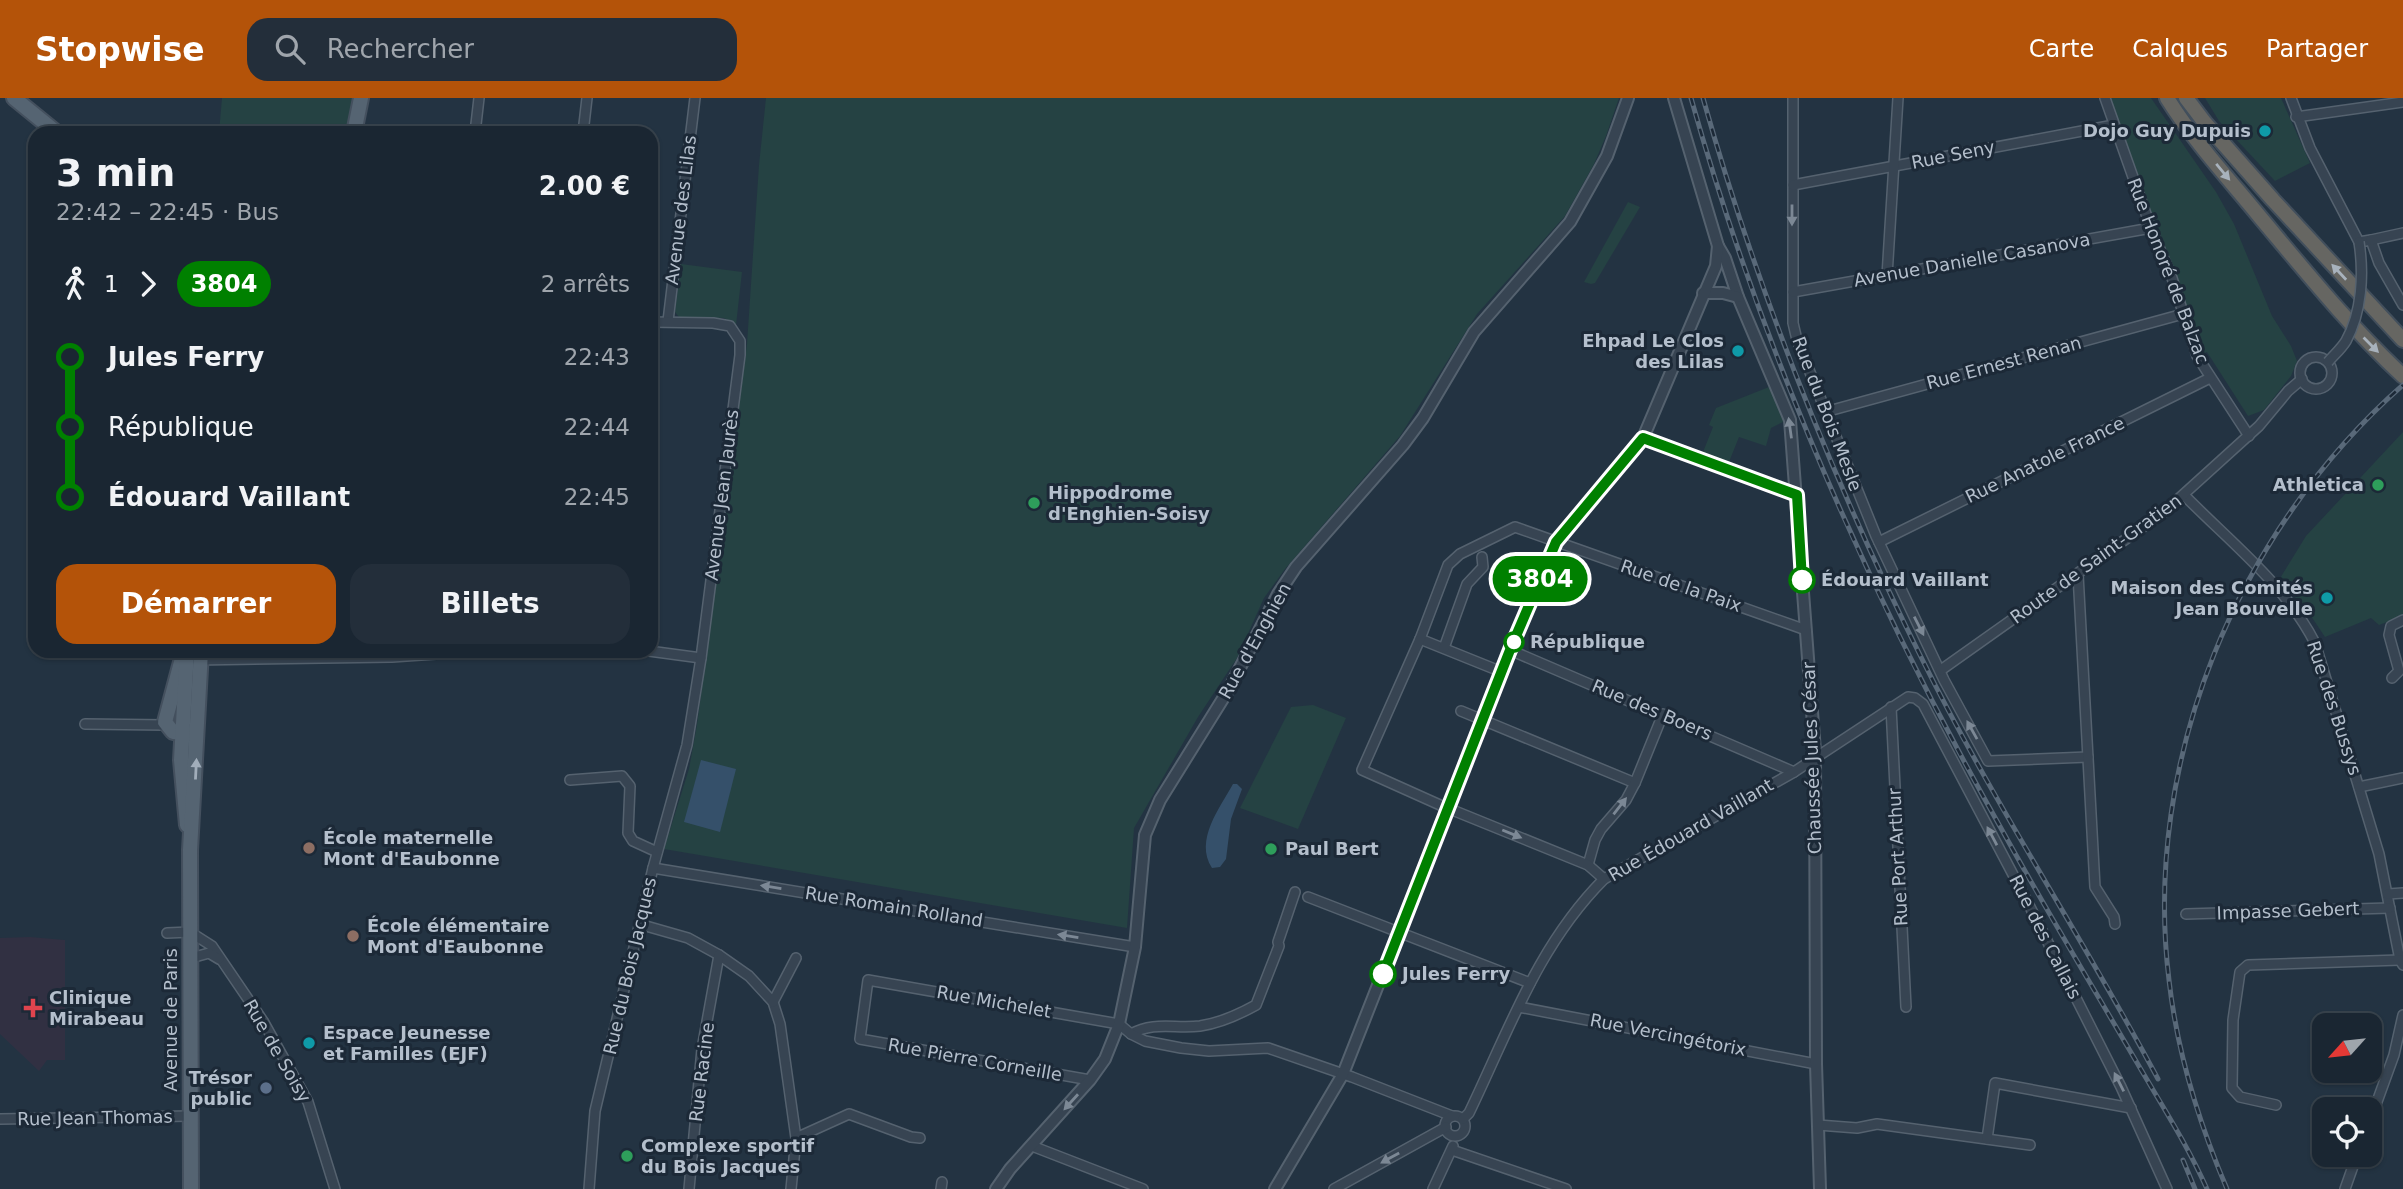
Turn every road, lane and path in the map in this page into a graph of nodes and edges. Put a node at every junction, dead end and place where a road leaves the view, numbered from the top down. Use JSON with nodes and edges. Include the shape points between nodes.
{"nodes":[{"id":1,"x":4,"y":98,"type":"edge"},
{"id":2,"x":14,"y":98,"type":"edge"},
{"id":3,"x":361,"y":98,"type":"edge"},
{"id":4,"x":371,"y":98,"type":"edge"},
{"id":5,"x":479,"y":98,"type":"edge"},
{"id":6,"x":587,"y":98,"type":"edge"},
{"id":7,"x":695,"y":98,"type":"edge"},
{"id":8,"x":1628,"y":98,"type":"edge"},
{"id":9,"x":1674,"y":98,"type":"edge"},
{"id":10,"x":1793,"y":98,"type":"edge"},
{"id":11,"x":1898,"y":98,"type":"edge"},
{"id":12,"x":2105,"y":98,"type":"edge"},
{"id":13,"x":2167,"y":98,"type":"edge"},
{"id":14,"x":2186,"y":98,"type":"edge"},
{"id":15,"x":2291,"y":98,"type":"edge"},
{"id":16,"x":2403,"y":102,"type":"edge"},
{"id":17,"x":2297,"y":117,"type":"junction"},
{"id":18,"x":2114,"y":125,"type":"junction"},
{"id":19,"x":37,"y":126,"type":"edge"},
{"id":20,"x":48,"y":126,"type":"edge"},
{"id":21,"x":355,"y":126,"type":"edge"},
{"id":22,"x":365,"y":126,"type":"edge"},
{"id":23,"x":476,"y":126,"type":"edge"},
{"id":24,"x":584,"y":126,"type":"edge"},
{"id":25,"x":1893,"y":166,"type":"junction"},
{"id":26,"x":1793,"y":185,"type":"junction"},
{"id":27,"x":2151,"y":228,"type":"junction"},
{"id":28,"x":2403,"y":233,"type":"edge"},
{"id":29,"x":2371,"y":240,"type":"junction"},
{"id":30,"x":2359,"y":242,"type":"junction"},
{"id":31,"x":1718,"y":246,"type":"junction"},
{"id":32,"x":1887,"y":276,"type":"junction"},
{"id":33,"x":1793,"y":292,"type":"junction"},
{"id":34,"x":1703,"y":293,"type":"junction"},
{"id":35,"x":1738,"y":297,"type":"junction"},
{"id":36,"x":2403,"y":305,"type":"edge"},
{"id":37,"x":2183,"y":314,"type":"junction"},
{"id":38,"x":668,"y":321,"type":"junction"},
{"id":39,"x":658,"y":322,"type":"edge"},
{"id":40,"x":2403,"y":340,"type":"edge"},
{"id":41,"x":2328,"y":362,"type":"junction"},
{"id":42,"x":2403,"y":376,"type":"edge"},
{"id":43,"x":2210,"y":377,"type":"junction"},
{"id":44,"x":2302,"y":379,"type":"junction"},
{"id":45,"x":1825,"y":412,"type":"junction"},
{"id":46,"x":2249,"y":436,"type":"junction"},
{"id":47,"x":1643,"y":438,"type":"junction"},
{"id":48,"x":1797,"y":495,"type":"junction"},
{"id":49,"x":2184,"y":495,"type":"junction"},
{"id":50,"x":1556,"y":542,"type":"junction"},
{"id":51,"x":1879,"y":542,"type":"junction"},
{"id":52,"x":1482,"y":558,"type":"dead end"},
{"id":53,"x":2078,"y":574,"type":"junction"},
{"id":54,"x":2403,"y":620,"type":"edge"},
{"id":55,"x":1806,"y":630,"type":"junction"},
{"id":56,"x":1420,"y":639,"type":"junction"},
{"id":57,"x":1444,"y":649,"type":"junction"},
{"id":58,"x":1510,"y":650,"type":"junction"},
{"id":59,"x":658,"y":652,"type":"edge"},
{"id":60,"x":191,"y":658,"type":"edge"},
{"id":61,"x":192,"y":658,"type":"edge"},
{"id":62,"x":701,"y":658,"type":"junction"},
{"id":63,"x":1941,"y":670,"type":"junction"},
{"id":64,"x":1502,"y":672,"type":"junction"},
{"id":65,"x":2392,"y":678,"type":"dead end"},
{"id":66,"x":1908,"y":697,"type":"joint"},
{"id":67,"x":1891,"y":708,"type":"junction"},
{"id":68,"x":1461,"y":710,"type":"dead end"},
{"id":69,"x":1663,"y":714,"type":"junction"},
{"id":70,"x":1483,"y":721,"type":"junction"},
{"id":71,"x":85,"y":724,"type":"dead end"},
{"id":72,"x":173,"y":730,"type":"junction"},
{"id":73,"x":197,"y":731,"type":"junction"},
{"id":74,"x":687,"y":745,"type":"joint"},
{"id":75,"x":2088,"y":757,"type":"junction"},
{"id":76,"x":1814,"y":760,"type":"junction"},
{"id":77,"x":1794,"y":772,"type":"junction"},
{"id":78,"x":2403,"y":778,"type":"edge"},
{"id":79,"x":570,"y":780,"type":"dead end"},
{"id":80,"x":1635,"y":783,"type":"junction"},
{"id":81,"x":2359,"y":788,"type":"junction"},
{"id":82,"x":1449,"y":808,"type":"junction"},
{"id":83,"x":190,"y":850,"type":"junction"},
{"id":84,"x":657,"y":852,"type":"junction"},
{"id":85,"x":1588,"y":865,"type":"junction"},
{"id":86,"x":653,"y":868,"type":"junction"},
{"id":87,"x":1604,"y":878,"type":"junction"},
{"id":88,"x":1296,"y":892,"type":"dead end"},
{"id":89,"x":2403,"y":893,"type":"edge"},
{"id":90,"x":2388,"y":894,"type":"junction"},
{"id":91,"x":1308,"y":897,"type":"dead end"},
{"id":92,"x":2390,"y":908,"type":"junction"},
{"id":93,"x":2186,"y":914,"type":"dead end"},
{"id":94,"x":639,"y":924,"type":"junction"},
{"id":95,"x":2115,"y":924,"type":"dead end"},
{"id":96,"x":190,"y":932,"type":"junction"},
{"id":97,"x":167,"y":933,"type":"dead end"},
{"id":98,"x":1400,"y":933,"type":"junction"},
{"id":99,"x":1135,"y":947,"type":"junction"},
{"id":100,"x":719,"y":955,"type":"junction"},
{"id":101,"x":191,"y":958,"type":"junction"},
{"id":102,"x":796,"y":958,"type":"dead end"},
{"id":103,"x":220,"y":960,"type":"junction"},
{"id":104,"x":2401,"y":963,"type":"edge"},
{"id":105,"x":1530,"y":983,"type":"junction"},
{"id":106,"x":773,"y":1002,"type":"junction"},
{"id":107,"x":1519,"y":1007,"type":"junction"},
{"id":108,"x":1906,"y":1007,"type":"dead end"},
{"id":109,"x":2403,"y":1016,"type":"edge"},
{"id":110,"x":1119,"y":1024,"type":"junction"},
{"id":111,"x":1131,"y":1034,"type":"junction"},
{"id":112,"x":860,"y":1039,"type":"joint"},
{"id":113,"x":1816,"y":1063,"type":"junction"},
{"id":114,"x":1343,"y":1074,"type":"junction"},
{"id":115,"x":1090,"y":1080,"type":"junction"},
{"id":116,"x":2379,"y":1097,"type":"edge"},
{"id":117,"x":2276,"y":1105,"type":"dead end"},
{"id":118,"x":2132,"y":1108,"type":"junction"},
{"id":119,"x":191,"y":1116,"type":"junction"},
{"id":120,"x":1452,"y":1116,"type":"junction"},
{"id":121,"x":0,"y":1119,"type":"edge"},
{"id":122,"x":1463,"y":1119,"type":"junction"},
{"id":123,"x":1818,"y":1125,"type":"junction"},
{"id":124,"x":1446,"y":1127,"type":"junction"},
{"id":125,"x":1457,"y":1135,"type":"junction"},
{"id":126,"x":796,"y":1138,"type":"junction"},
{"id":127,"x":920,"y":1138,"type":"dead end"},
{"id":128,"x":1987,"y":1139,"type":"junction"},
{"id":129,"x":1032,"y":1146,"type":"junction"},
{"id":130,"x":2030,"y":1146,"type":"dead end"},
{"id":131,"x":1451,"y":1150,"type":"junction"},
{"id":132,"x":2353,"y":1167,"type":"edge"},
{"id":133,"x":191,"y":1189,"type":"edge"},
{"id":134,"x":335,"y":1189,"type":"edge"},
{"id":135,"x":589,"y":1189,"type":"edge"},
{"id":136,"x":689,"y":1189,"type":"edge"},
{"id":137,"x":791,"y":1189,"type":"edge"},
{"id":138,"x":996,"y":1189,"type":"edge"},
{"id":139,"x":1143,"y":1189,"type":"edge"},
{"id":140,"x":1275,"y":1189,"type":"edge"},
{"id":141,"x":1334,"y":1189,"type":"edge"},
{"id":142,"x":1433,"y":1189,"type":"edge"},
{"id":143,"x":1566,"y":1189,"type":"edge"},
{"id":144,"x":1820,"y":1189,"type":"edge"},
{"id":145,"x":2167,"y":1189,"type":"edge"},
{"id":146,"x":2345,"y":1189,"type":"edge"}],
"edges":[{"from":1,"to":19,"type":"main road"},
{"from":2,"to":20,"type":"main road"},
{"from":3,"to":21,"type":"main road"},
{"from":4,"to":22,"type":"main road"},
{"from":5,"to":23,"type":"street"},
{"from":6,"to":24,"type":"street"},
{"from":7,"to":38,"type":"street","name":"Avenue des Lilas"},
{"from":8,"to":99,"type":"street","name":"Rue d'Enghien","via":[[1607,156],[1570,222],[1474,332],[1403,445],[1278,594],[1144,835]]},
{"from":9,"to":31,"type":"street","name":"Chaussée Jules César"},
{"from":10,"to":26,"type":"street","name":"Rue du Bois Mesle"},
{"from":11,"to":25,"type":"street"},
{"from":12,"to":18,"type":"street","name":"Rue Honoré de Balzac"},
{"from":13,"to":42,"type":"highway","one_way":true,"via":[[2316,285]]},
{"from":40,"to":14,"type":"highway","one_way":true},
{"from":15,"to":17,"type":"street"},
{"from":16,"to":17,"type":"street"},
{"from":17,"to":30,"type":"street"},
{"from":18,"to":25,"type":"street","name":"Rue Seny"},
{"from":18,"to":27,"type":"street","name":"Rue Honoré de Balzac"},
{"from":25,"to":26,"type":"street","name":"Rue Seny"},
{"from":25,"to":32,"type":"street"},
{"from":26,"to":33,"type":"street","name":"Rue du Bois Mesle","one_way":true},
{"from":27,"to":32,"type":"street","name":"Avenue Danielle Casanova"},
{"from":27,"to":37,"type":"street","name":"Rue Honoré de Balzac"},
{"from":28,"to":29,"type":"street"},
{"from":29,"to":30,"type":"street"},
{"from":29,"to":36,"type":"street"},
{"from":30,"to":41,"type":"street","bridge":true,"via":[[2360,294],[2355,319],[2345,342]]},
{"from":31,"to":34,"type":"street","via":[[1716,267]]},
{"from":31,"to":35,"type":"street","name":"Chaussée Jules César"},
{"from":32,"to":33,"type":"street","name":"Avenue Danielle Casanova"},
{"from":33,"to":45,"type":"street","name":"Rue du Bois Mesle","via":[[1797,340]]},
{"from":34,"to":35,"type":"street"},
{"from":34,"to":47,"type":"street"},
{"from":48,"to":35,"type":"street","name":"Chaussée Jules César","one_way":true,"via":[[1790,420]]},
{"from":37,"to":43,"type":"street","name":"Rue Honoré de Balzac","via":[[2197,356]]},
{"from":37,"to":45,"type":"street","name":"Rue Ernest Renan"},
{"from":38,"to":39,"type":"street","name":"Avenue Jean Jaurès"},
{"from":38,"to":62,"type":"street","name":"Avenue Jean Jaurès","via":[[730,326],[740,341]]},
{"from":41,"to":44,"type":"street","via":[[2319,357],[2309,359],[2301,370]]},
{"from":41,"to":44,"type":"street","via":[[2332,372],[2325,386],[2314,389]]},
{"from":43,"to":46,"type":"street","name":"Rue Honoré de Balzac"},
{"from":43,"to":51,"type":"street","name":"Rue Anatole France"},
{"from":44,"to":46,"type":"street","name":"Route de Saint-Gratien"},
{"from":45,"to":51,"type":"street","name":"Rue du Bois Mesle"},
{"from":46,"to":49,"type":"street","name":"Route de Saint-Gratien"},
{"from":47,"to":48,"type":"street"},
{"from":47,"to":50,"type":"street"},
{"from":48,"to":55,"type":"street","name":"Chaussée Jules César"},
{"from":49,"to":53,"type":"street","name":"Route de Saint-Gratien"},
{"from":49,"to":81,"type":"street","name":"Rue des Bussys","via":[[2270,580],[2306,626],[2318,650]]},
{"from":50,"to":55,"type":"street","name":"Rue de la Paix"},
{"from":50,"to":56,"type":"street","name":"Rue de la Paix","via":[[1515,527],[1460,554],[1448,565]]},
{"from":50,"to":58,"type":"street"},
{"from":51,"to":63,"type":"street","name":"Rue du Bois Mesle","one_way":true},
{"from":52,"to":57,"type":"street","via":[[1483,567],[1467,584]]},
{"from":53,"to":63,"type":"street","name":"Route de Saint-Gratien"},
{"from":53,"to":75,"type":"street"},
{"from":54,"to":65,"type":"street","via":[[2391,626],[2389,635],[2399,671]]},
{"from":55,"to":76,"type":"street","name":"Chaussée Jules César"},
{"from":56,"to":57,"type":"street"},
{"from":56,"to":82,"type":"street","name":"Rue de la Paix","via":[[1362,769]]},
{"from":57,"to":64,"type":"street"},
{"from":58,"to":64,"type":"street"},
{"from":58,"to":69,"type":"street","name":"Rue des Boers"},
{"from":59,"to":62,"type":"street"},
{"from":60,"to":72,"type":"main road","name":"Avenue de Paris","via":[[165,716]]},
{"from":61,"to":73,"type":"main road","name":"Avenue de Paris"},
{"from":62,"to":74,"type":"street","name":"Avenue Jean Jaurès"},
{"from":75,"to":63,"type":"street","name":"Rue du Bois Mesle","one_way":true,"via":[[1988,761]]},
{"from":64,"to":70,"type":"street"},
{"from":66,"to":67,"type":"street","name":"Rue Édouard Vaillant"},
{"from":118,"to":66,"type":"street","name":"Rue des Callais","one_way":true,"via":[[1923,705]]},
{"from":67,"to":76,"type":"street","name":"Rue Édouard Vaillant"},
{"from":67,"to":108,"type":"street","name":"Rue Port Arthur"},
{"from":68,"to":70,"type":"street"},
{"from":69,"to":77,"type":"street","name":"Rue des Boers"},
{"from":69,"to":80,"type":"street"},
{"from":70,"to":80,"type":"street"},
{"from":70,"to":82,"type":"street"},
{"from":71,"to":72,"type":"street"},
{"from":72,"to":73,"type":"main road"},
{"from":72,"to":83,"type":"main road","name":"Avenue de Paris","via":[[181,750]]},
{"from":83,"to":73,"type":"main road","name":"Avenue de Paris","one_way":true},
{"from":74,"to":84,"type":"street","name":"Rue du Bois Jacques"},
{"from":75,"to":95,"type":"street","via":[[2095,887]]},
{"from":76,"to":77,"type":"street","name":"Rue Édouard Vaillant"},
{"from":76,"to":113,"type":"street","name":"Chaussée Jules César"},
{"from":77,"to":87,"type":"street","name":"Rue Édouard Vaillant"},
{"from":78,"to":81,"type":"street"},
{"from":79,"to":84,"type":"street","via":[[622,776],[631,786],[628,833],[633,841]]},
{"from":85,"to":80,"type":"street","one_way":true,"via":[[1595,840]]},
{"from":81,"to":90,"type":"street","name":"Rue des Bussys"},
{"from":82,"to":85,"type":"street","one_way":true},
{"from":82,"to":98,"type":"street"},
{"from":83,"to":96,"type":"main road","name":"Avenue de Paris"},
{"from":84,"to":86,"type":"street","name":"Rue du Bois Jacques"},
{"from":85,"to":87,"type":"street"},
{"from":86,"to":94,"type":"street","name":"Rue du Bois Jacques"},
{"from":99,"to":86,"type":"street","name":"Rue Romain Rolland","one_way":true},
{"from":87,"to":105,"type":"street","name":"Rue Édouard Vaillant","via":[[1564,925]]},
{"from":88,"to":111,"type":"street","via":[[1256,1005],[1223,1022],[1180,1028],[1152,1026]]},
{"from":89,"to":90,"type":"street"},
{"from":90,"to":92,"type":"street","name":"Rue des Bussys"},
{"from":91,"to":98,"type":"street"},
{"from":92,"to":93,"type":"street","name":"Impasse Gebert"},
{"from":92,"to":104,"type":"street","name":"Rue des Bussys"},
{"from":94,"to":100,"type":"street","via":[[688,938]]},
{"from":94,"to":135,"type":"street","name":"Rue du Bois Jacques","via":[[595,1111]]},
{"from":96,"to":97,"type":"street"},
{"from":96,"to":101,"type":"main road","name":"Avenue de Paris"},
{"from":96,"to":103,"type":"street","name":"Rue de Soisy","via":[[212,946]]},
{"from":98,"to":105,"type":"street"},
{"from":98,"to":114,"type":"street"},
{"from":99,"to":110,"type":"street","name":"Rue d'Enghien"},
{"from":100,"to":106,"type":"street","via":[[749,976]]},
{"from":100,"to":136,"type":"street","name":"Rue Racine","via":[[702,1049]]},
{"from":101,"to":103,"type":"street","via":[[209,953]]},
{"from":101,"to":119,"type":"main road","name":"Avenue de Paris"},
{"from":102,"to":106,"type":"street"},
{"from":103,"to":134,"type":"street","name":"Rue de Soisy","via":[[263,1021],[308,1102]]},
{"from":104,"to":117,"type":"street","via":[[2248,965],[2239,972],[2232,1088],[2240,1097]]},
{"from":105,"to":107,"type":"street","name":"Rue Édouard Vaillant"},
{"from":106,"to":126,"type":"street"},
{"from":107,"to":113,"type":"street","name":"Rue Vercingétorix"},
{"from":107,"to":122,"type":"street","name":"Rue Édouard Vaillant"},
{"from":109,"to":116,"type":"street"},
{"from":110,"to":111,"type":"street"},
{"from":110,"to":112,"type":"street","name":"Rue Michelet","via":[[868,980]]},
{"from":110,"to":115,"type":"street","name":"Rue d'Enghien","via":[[1105,1059]]},
{"from":111,"to":114,"type":"street","via":[[1145,1041],[1209,1051],[1268,1048]]},
{"from":112,"to":115,"type":"street","name":"Rue Pierre Corneille"},
{"from":113,"to":123,"type":"street","name":"Chaussée Jules César"},
{"from":114,"to":120,"type":"street"},
{"from":114,"to":140,"type":"street"},
{"from":115,"to":129,"type":"street","name":"Rue d'Enghien","one_way":true},
{"from":118,"to":128,"type":"street","via":[[1995,1083]]},
{"from":118,"to":145,"type":"street","name":"Rue des Callais"},
{"from":119,"to":121,"type":"street","name":"Rue Jean Thomas"},
{"from":119,"to":133,"type":"main road","name":"Avenue de Paris"},
{"from":120,"to":122,"type":"street"},
{"from":120,"to":124,"type":"street"},
{"from":122,"to":125,"type":"street","via":[[1464,1130]]},
{"from":123,"to":128,"type":"street","via":[[1857,1128],[1877,1124]]},
{"from":123,"to":144,"type":"street","name":"Chaussée Jules César"},
{"from":124,"to":125,"type":"street"},
{"from":124,"to":141,"type":"street","one_way":true},
{"from":125,"to":131,"type":"street"},
{"from":126,"to":127,"type":"street","via":[[849,1114]]},
{"from":126,"to":137,"type":"street"},
{"from":128,"to":130,"type":"street"},
{"from":129,"to":138,"type":"street","name":"Rue d'Enghien"},
{"from":129,"to":139,"type":"street"},
{"from":131,"to":142,"type":"street"},
{"from":131,"to":143,"type":"street"},
{"from":132,"to":146,"type":"street"}]}
